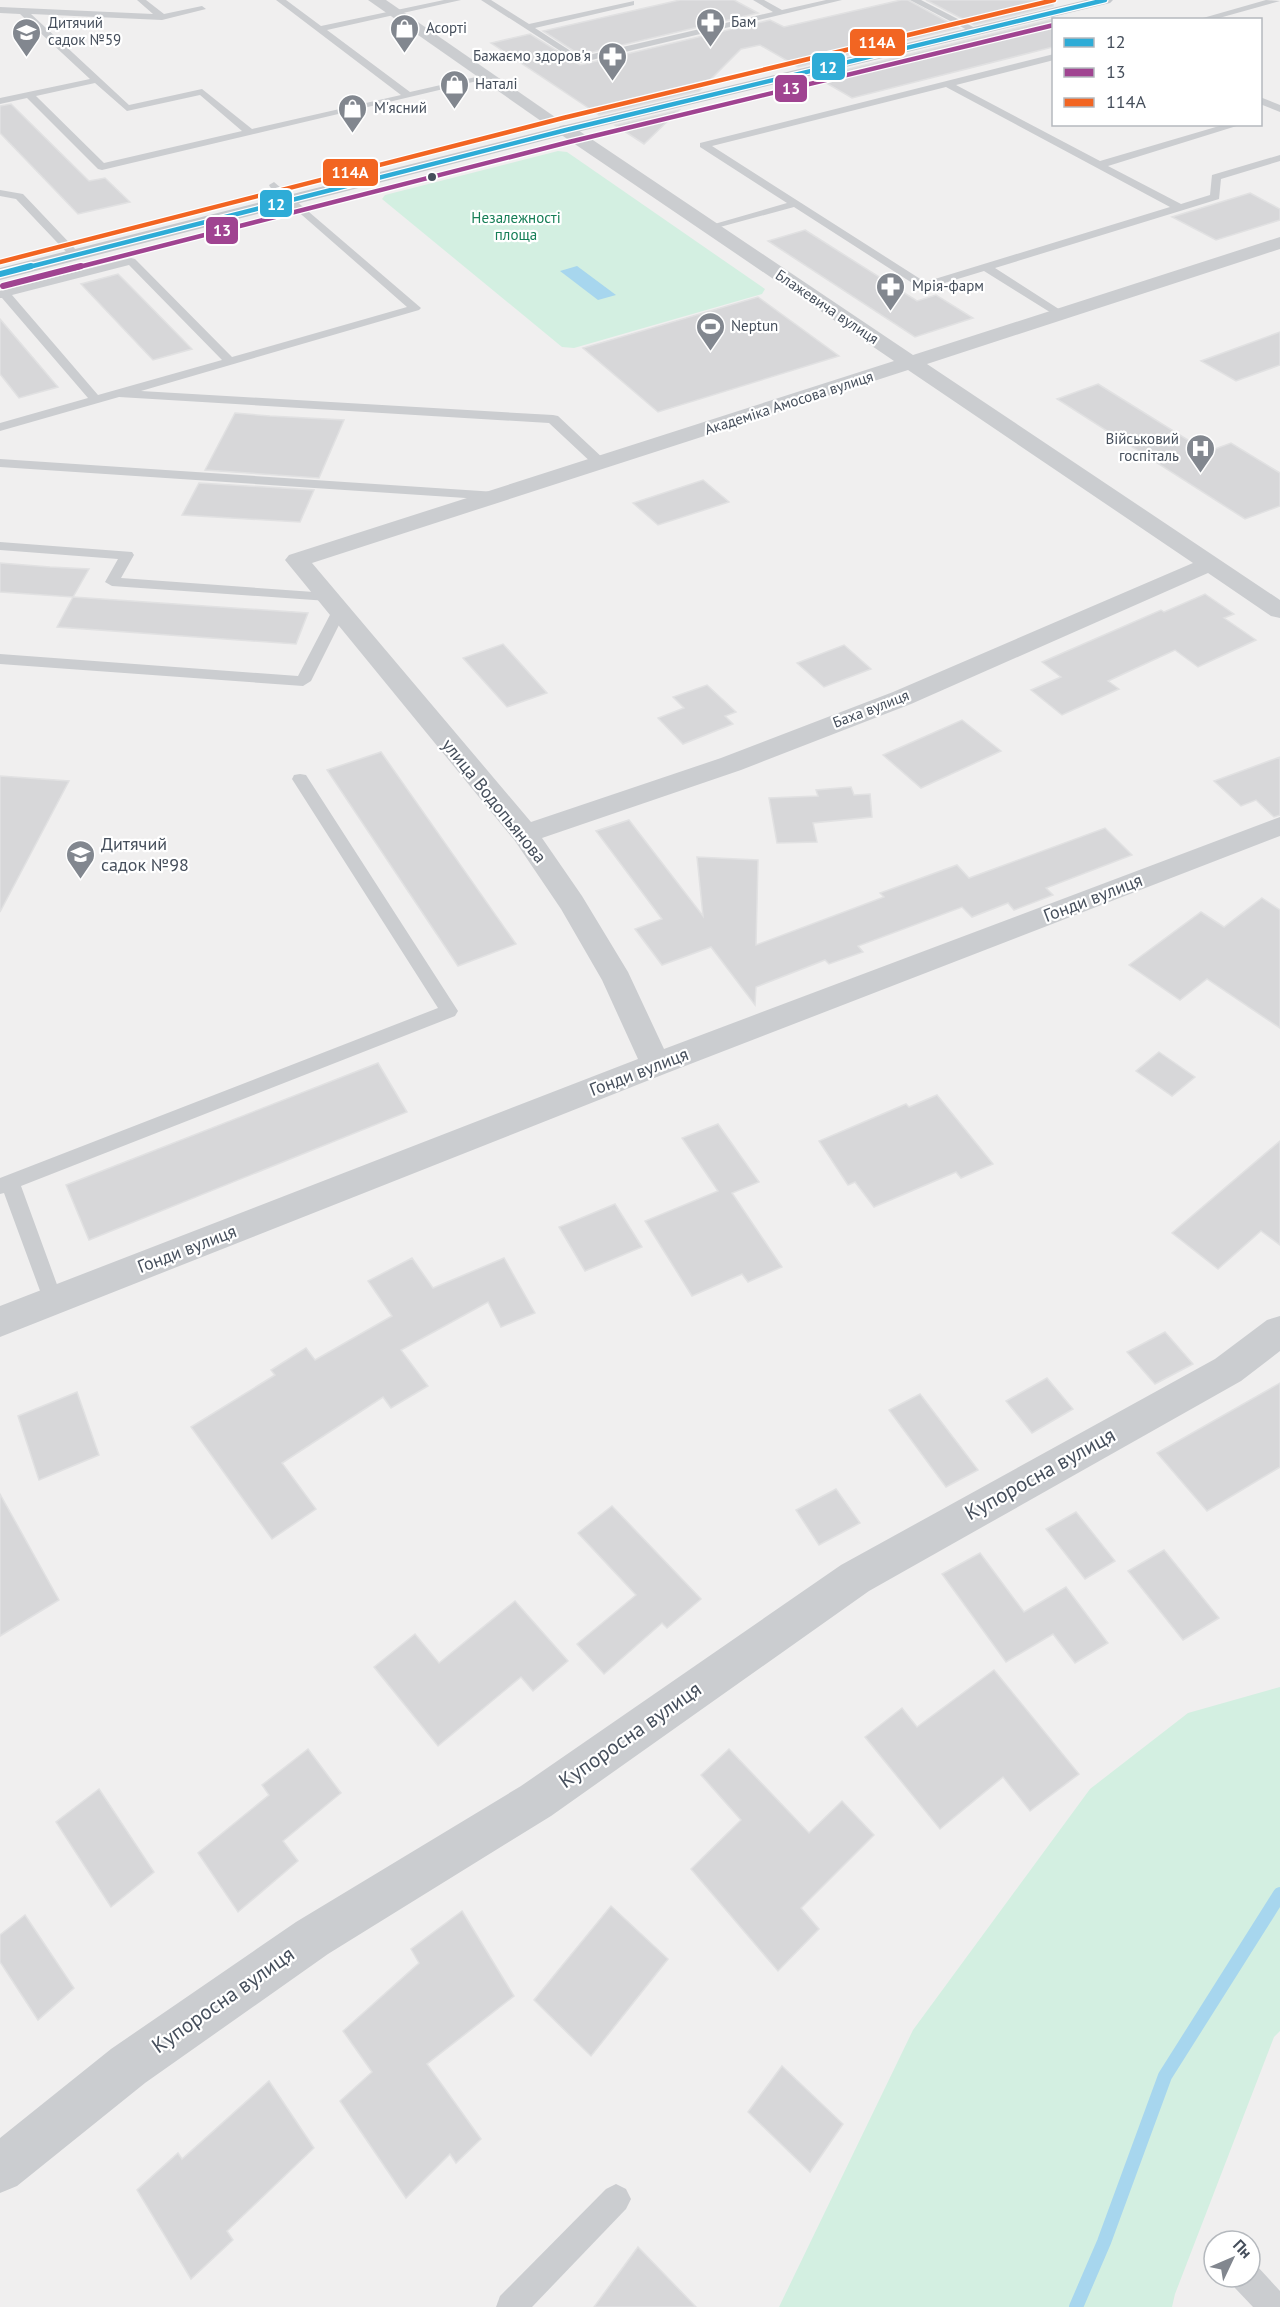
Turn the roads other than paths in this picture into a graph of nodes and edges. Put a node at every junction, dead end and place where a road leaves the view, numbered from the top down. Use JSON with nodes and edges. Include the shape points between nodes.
{"nodes":[{"id":1,"x":141,"y":0,"type":"edge"},
{"id":2,"x":194,"y":0,"type":"edge"},
{"id":3,"x":280,"y":0,"type":"edge"},
{"id":4,"x":376,"y":0,"type":"edge"},
{"id":5,"x":457,"y":0,"type":"edge"},
{"id":6,"x":485,"y":0,"type":"edge"},
{"id":7,"x":757,"y":0,"type":"edge"},
{"id":8,"x":838,"y":0,"type":"edge"},
{"id":9,"x":914,"y":0,"type":"edge"},
{"id":10,"x":1041,"y":0,"type":"edge"},
{"id":11,"x":1105,"y":0,"type":"edge"},
{"id":12,"x":1276,"y":0,"type":"edge"},
{"id":13,"x":631,"y":3,"type":"dead end"},
{"id":14,"x":0,"y":10,"type":"edge"},
{"id":15,"x":22,"y":11,"type":"junction"},
{"id":16,"x":395,"y":13,"type":"junction"},
{"id":17,"x":781,"y":13,"type":"junction"},
{"id":18,"x":162,"y":17,"type":"junction"},
{"id":19,"x":1208,"y":18,"type":"edge"},
{"id":20,"x":955,"y":20,"type":"junction"},
{"id":21,"x":527,"y":27,"type":"junction"},
{"id":22,"x":320,"y":29,"type":"junction"},
{"id":23,"x":976,"y":31,"type":"junction"},
{"id":24,"x":1052,"y":57,"type":"edge"},
{"id":25,"x":489,"y":77,"type":"junction"},
{"id":26,"x":96,"y":80,"type":"junction"},
{"id":27,"x":947,"y":84,"type":"junction"},
{"id":28,"x":29,"y":95,"type":"junction"},
{"id":29,"x":409,"y":96,"type":"junction"},
{"id":30,"x":0,"y":101,"type":"edge"},
{"id":31,"x":1262,"y":101,"type":"edge"},
{"id":32,"x":1277,"y":112,"type":"edge"},
{"id":33,"x":547,"y":117,"type":"junction"},
{"id":34,"x":1231,"y":126,"type":"edge"},
{"id":35,"x":566,"y":130,"type":"junction"},
{"id":36,"x":250,"y":133,"type":"junction"},
{"id":37,"x":1280,"y":158,"type":"edge"},
{"id":38,"x":1099,"y":165,"type":"junction"},
{"id":39,"x":274,"y":185,"type":"junction"},
{"id":40,"x":0,"y":193,"type":"edge"},
{"id":41,"x":291,"y":199,"type":"junction"},
{"id":42,"x":794,"y":204,"type":"junction"},
{"id":43,"x":1180,"y":208,"type":"junction"},
{"id":44,"x":709,"y":227,"type":"junction"},
{"id":45,"x":60,"y":239,"type":"junction"},
{"id":46,"x":1280,"y":243,"type":"edge"},
{"id":47,"x":0,"y":254,"type":"edge"},
{"id":48,"x":75,"y":255,"type":"junction"},
{"id":49,"x":985,"y":267,"type":"junction"},
{"id":50,"x":0,"y":274,"type":"edge"},
{"id":51,"x":2,"y":295,"type":"edge"},
{"id":52,"x":1061,"y":315,"type":"junction"},
{"id":53,"x":230,"y":361,"type":"junction"},
{"id":54,"x":911,"y":364,"type":"junction"},
{"id":55,"x":119,"y":393,"type":"junction"},
{"id":56,"x":96,"y":400,"type":"junction"},
{"id":57,"x":0,"y":427,"type":"edge"},
{"id":58,"x":0,"y":463,"type":"edge"},
{"id":59,"x":600,"y":463,"type":"junction"},
{"id":60,"x":496,"y":496,"type":"junction"},
{"id":61,"x":0,"y":546,"type":"edge"},
{"id":62,"x":297,"y":560,"type":"joint"},
{"id":63,"x":1210,"y":564,"type":"junction"},
{"id":64,"x":333,"y":604,"type":"junction"},
{"id":65,"x":1280,"y":611,"type":"edge"},
{"id":66,"x":0,"y":659,"type":"edge"},
{"id":67,"x":300,"y":779,"type":"dead end"},
{"id":68,"x":1280,"y":826,"type":"edge"},
{"id":69,"x":525,"y":834,"type":"junction"},
{"id":70,"x":656,"y":1065,"type":"junction"},
{"id":71,"x":5,"y":1184,"type":"edge"},
{"id":72,"x":53,"y":1301,"type":"junction"},
{"id":73,"x":0,"y":1322,"type":"edge"},
{"id":74,"x":1280,"y":1331,"type":"edge"},
{"id":75,"x":0,"y":2169,"type":"edge"},
{"id":76,"x":616,"y":2199,"type":"dead end"},
{"id":77,"x":1257,"y":2289,"type":"edge"},
{"id":78,"x":511,"y":2307,"type":"edge"},
{"id":79,"x":1274,"y":2307,"type":"edge"}],
"edges":[{"from":1,"to":18,"type":"lane"},
{"from":2,"to":18,"type":"lane","via":[[191,1],[202,9]]},
{"from":3,"to":22,"type":"lane"},
{"from":4,"to":16,"type":"street","name":"Блажевича вулиця"},
{"from":5,"to":16,"type":"lane"},
{"from":6,"to":21,"type":"lane"},
{"from":7,"to":17,"type":"lane"},
{"from":8,"to":17,"type":"lane"},
{"from":9,"to":20,"type":"lane"},
{"from":10,"to":20,"type":"main road"},
{"from":11,"to":23,"type":"main road"},
{"from":12,"to":19,"type":"lane"},
{"from":13,"to":21,"type":"lane"},
{"from":14,"to":15,"type":"lane"},
{"from":15,"to":18,"type":"lane"},
{"from":15,"to":26,"type":"lane"},
{"from":16,"to":22,"type":"lane"},
{"from":16,"to":25,"type":"street","name":"Блажевича вулиця"},
{"from":17,"to":21,"type":"lane","via":[[579,60]]},
{"from":20,"to":23,"type":"lane"},
{"from":20,"to":33,"type":"main road"},
{"from":22,"to":29,"type":"lane"},
{"from":23,"to":35,"type":"main road"},
{"from":24,"to":27,"type":"lane"},
{"from":25,"to":29,"type":"lane"},
{"from":25,"to":33,"type":"street","name":"Блажевича вулиця"},
{"from":26,"to":28,"type":"lane"},
{"from":26,"to":36,"type":"lane","via":[[127,108],[202,92]]},
{"from":27,"to":38,"type":"lane"},
{"from":27,"to":42,"type":"lane","via":[[704,145]]},
{"from":28,"to":30,"type":"lane"},
{"from":28,"to":36,"type":"lane","via":[[102,167]]},
{"from":29,"to":36,"type":"lane"},
{"from":31,"to":32,"type":"lane"},
{"from":33,"to":35,"type":"main road","name":"Блажевича вулиця"},
{"from":33,"to":39,"type":"main road"},
{"from":34,"to":38,"type":"lane"},
{"from":35,"to":41,"type":"main road"},
{"from":35,"to":44,"type":"street","name":"Блажевича вулиця"},
{"from":37,"to":43,"type":"lane","via":[[1216,177],[1215,196]]},
{"from":38,"to":43,"type":"lane"},
{"from":39,"to":41,"type":"lane"},
{"from":39,"to":45,"type":"main road"},
{"from":40,"to":45,"type":"lane","via":[[19,196]]},
{"from":41,"to":48,"type":"main road"},
{"from":41,"to":53,"type":"lane","via":[[415,308]]},
{"from":42,"to":44,"type":"lane"},
{"from":42,"to":49,"type":"lane","via":[[924,286]]},
{"from":43,"to":49,"type":"lane"},
{"from":44,"to":54,"type":"street","name":"Блажевича вулиця"},
{"from":45,"to":47,"type":"main road"},
{"from":45,"to":48,"type":"lane"},
{"from":46,"to":52,"type":"street","name":"Академіка Амосова вулиця"},
{"from":48,"to":50,"type":"main road"},
{"from":49,"to":52,"type":"lane"},
{"from":51,"to":53,"type":"lane","via":[[131,261]]},
{"from":51,"to":56,"type":"lane"},
{"from":52,"to":54,"type":"street","name":"Академіка Амосова вулиця"},
{"from":53,"to":55,"type":"lane"},
{"from":54,"to":59,"type":"street","name":"Академіка Амосова вулиця"},
{"from":54,"to":63,"type":"street","name":"Блажевича вулиця"},
{"from":55,"to":56,"type":"lane"},
{"from":55,"to":59,"type":"lane","via":[[553,419]]},
{"from":56,"to":57,"type":"lane"},
{"from":58,"to":60,"type":"lane"},
{"from":59,"to":60,"type":"street","name":"Академіка Амосова вулиця"},
{"from":60,"to":62,"type":"street","name":"Академіка Амосова вулиця"},
{"from":61,"to":64,"type":"lane","via":[[127,555],[112,582]]},
{"from":62,"to":64,"type":"street","name":"улица Водопьянова"},
{"from":63,"to":65,"type":"street","name":"Блажевича вулиця"},
{"from":63,"to":69,"type":"street","name":"Баха вулиця","via":[[902,698],[731,764]]},
{"from":64,"to":66,"type":"lane","via":[[303,681]]},
{"from":64,"to":69,"type":"street","name":"улица Водопьянова"},
{"from":67,"to":71,"type":"lane","via":[[449,1011]]},
{"from":68,"to":70,"type":"street","name":"Гонди вулиця"},
{"from":69,"to":70,"type":"street","name":"улица Водопьянова","via":[[617,980]]},
{"from":70,"to":72,"type":"street","name":"Гонди вулиця"},
{"from":71,"to":72,"type":"lane"},
{"from":72,"to":73,"type":"street","name":"Гонди вулиця"},
{"from":74,"to":75,"type":"street","name":"Купоросна вулиця","via":[[1228,1370],[855,1578],[537,1801],[312,1938],[128,2066]]},
{"from":76,"to":78,"type":"lane"},
{"from":77,"to":79,"type":"lane"}]}
